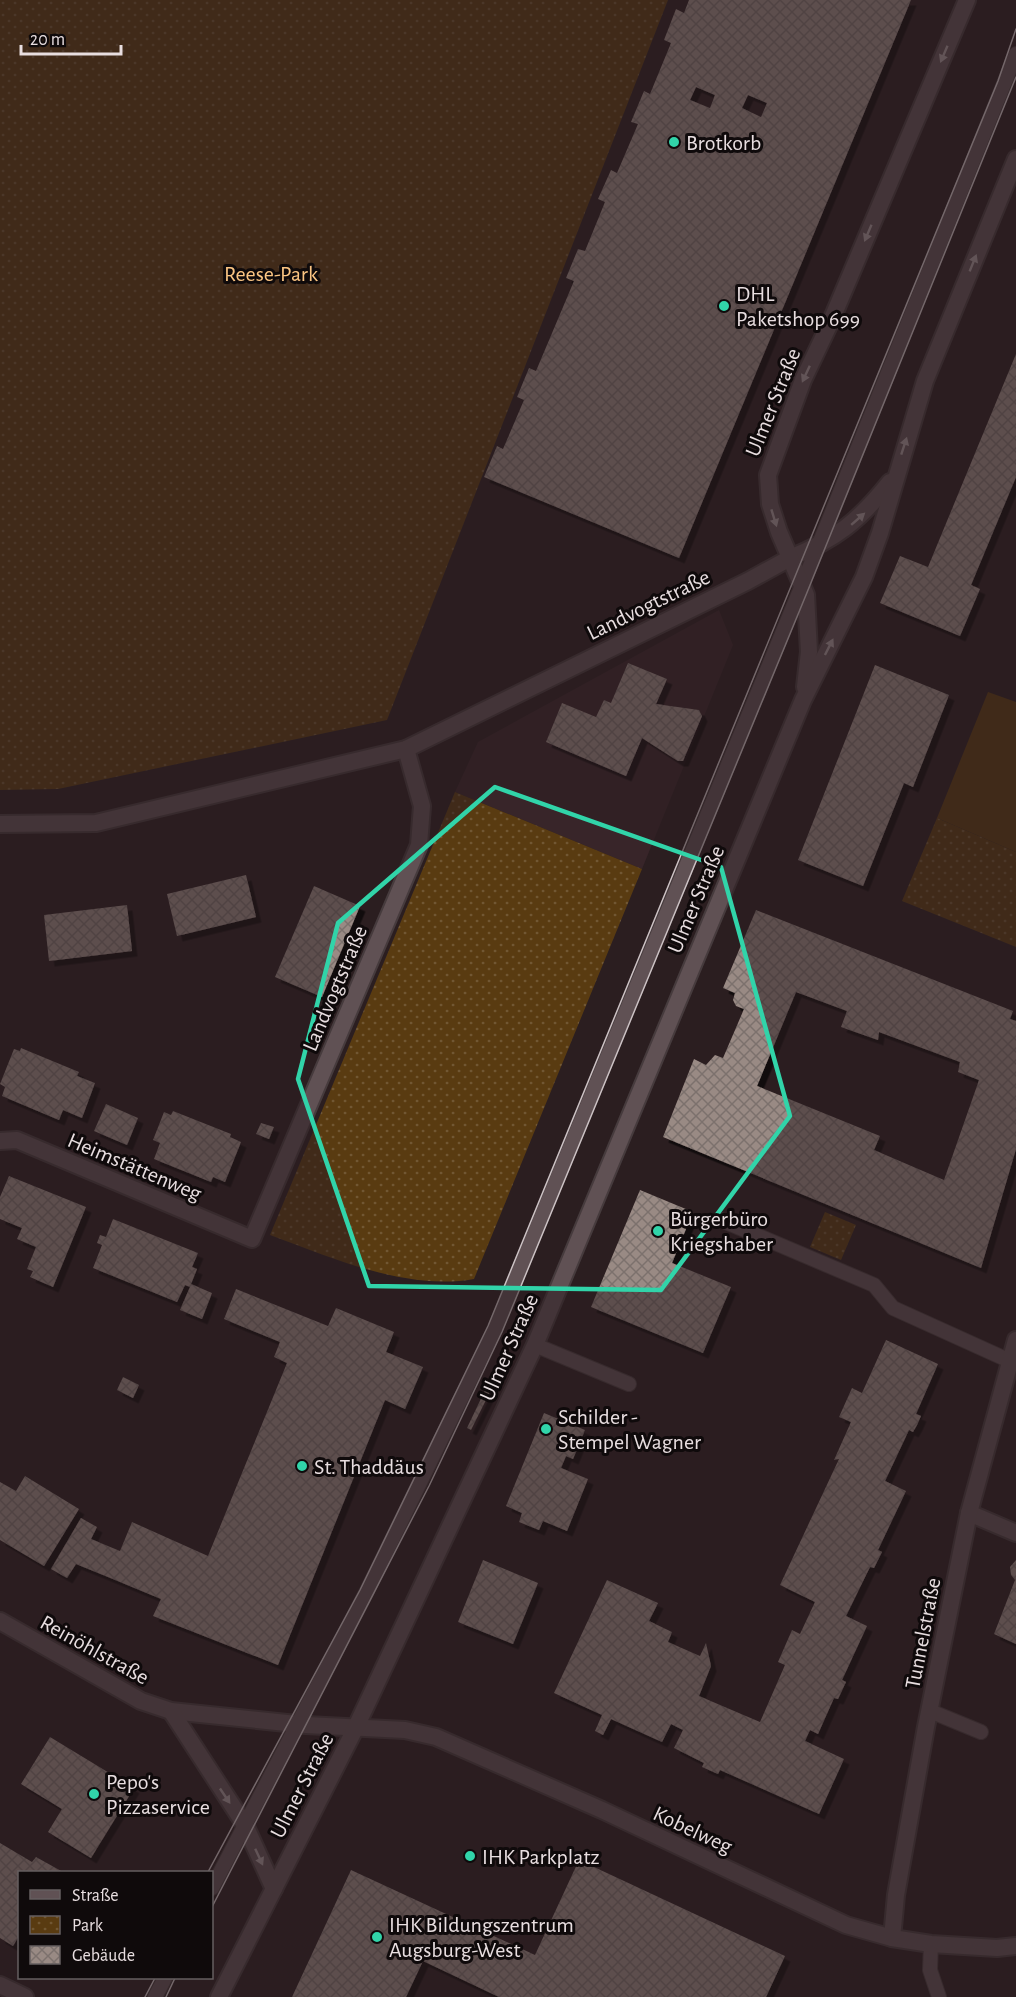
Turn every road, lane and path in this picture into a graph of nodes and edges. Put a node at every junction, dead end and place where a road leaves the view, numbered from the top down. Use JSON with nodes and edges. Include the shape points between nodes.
{"nodes":[{"id":1,"x":967,"y":0,"type":"edge"},
{"id":2,"x":1016,"y":54,"type":"edge"},
{"id":3,"x":1016,"y":159,"type":"edge"},
{"id":4,"x":894,"y":477,"type":"junction"},
{"id":5,"x":818,"y":546,"type":"junction"},
{"id":6,"x":790,"y":558,"type":"junction"},
{"id":7,"x":802,"y":585,"type":"junction"},
{"id":8,"x":803,"y":700,"type":"junction"},
{"id":9,"x":406,"y":749,"type":"junction"},
{"id":10,"x":0,"y":824,"type":"edge"},
{"id":11,"x":0,"y":1140,"type":"edge"},
{"id":12,"x":721,"y":1220,"type":"dead end"},
{"id":13,"x":252,"y":1239,"type":"joint"},
{"id":14,"x":1016,"y":1340,"type":"edge"},
{"id":15,"x":535,"y":1345,"type":"junction"},
{"id":16,"x":1010,"y":1361,"type":"junction"},
{"id":17,"x":629,"y":1384,"type":"dead end"},
{"id":18,"x":969,"y":1513,"type":"junction"},
{"id":19,"x":1016,"y":1533,"type":"edge"},
{"id":20,"x":0,"y":1621,"type":"edge"},
{"id":21,"x":930,"y":1711,"type":"junction"},
{"id":22,"x":171,"y":1712,"type":"junction"},
{"id":23,"x":297,"y":1723,"type":"junction"},
{"id":24,"x":356,"y":1727,"type":"junction"},
{"id":25,"x":981,"y":1732,"type":"dead end"},
{"id":26,"x":245,"y":1825,"type":"junction"},
{"id":27,"x":213,"y":1886,"type":"edge"},
{"id":28,"x":274,"y":1889,"type":"junction"},
{"id":29,"x":892,"y":1938,"type":"junction"},
{"id":30,"x":930,"y":1944,"type":"junction"},
{"id":31,"x":1016,"y":1946,"type":"edge"},
{"id":32,"x":164,"y":1979,"type":"edge"},
{"id":33,"x":0,"y":1985,"type":"edge"},
{"id":34,"x":25,"y":1997,"type":"edge"},
{"id":35,"x":155,"y":1997,"type":"edge"},
{"id":36,"x":219,"y":1997,"type":"edge"},
{"id":37,"x":939,"y":1997,"type":"edge"}],
"edges":[{"from":1,"to":6,"type":"street","name":"Ulmer Straße","one_way":true,"via":[[777,446],[768,475],[770,504]]},
{"from":2,"to":5,"type":"lane"},
{"from":4,"to":3,"type":"street","name":"Ulmer Straße","one_way":true,"via":[[925,381]]},
{"from":5,"to":4,"type":"street","name":"Landvogtstraße","one_way":true,"via":[[866,512]]},
{"from":8,"to":4,"type":"street","name":"Ulmer Straße","one_way":true,"via":[[864,577]]},
{"from":5,"to":6,"type":"street","name":"Landvogtstraße"},
{"from":5,"to":7,"type":"lane"},
{"from":6,"to":7,"type":"street","name":"Ulmer Straße"},
{"from":6,"to":9,"type":"street","name":"Landvogtstraße"},
{"from":7,"to":8,"type":"street","name":"Ulmer Straße","via":[[809,652]]},
{"from":7,"to":23,"type":"lane","via":[[495,1329],[366,1593]]},
{"from":8,"to":15,"type":"street","name":"Ulmer Straße"},
{"from":9,"to":10,"type":"street","name":"Landvogtstraße","via":[[96,823]]},
{"from":9,"to":13,"type":"street","name":"Landvogtstraße","via":[[422,806],[419,845]]},
{"from":11,"to":13,"type":"street","name":"Heimstättenweg","via":[[16,1140]]},
{"from":12,"to":16,"type":"lane","via":[[874,1285],[893,1308]]},
{"from":14,"to":16,"type":"street","name":"Tunnelstraße"},
{"from":15,"to":17,"type":"lane"},
{"from":15,"to":24,"type":"street","name":"Ulmer Straße"},
{"from":16,"to":18,"type":"street","name":"Tunnelstraße"},
{"from":18,"to":19,"type":"street"},
{"from":18,"to":21,"type":"street","name":"Tunnelstraße"},
{"from":20,"to":22,"type":"street","name":"Reinöhlstraße","via":[[141,1701]]},
{"from":21,"to":25,"type":"lane"},
{"from":21,"to":29,"type":"street","name":"Tunnelstraße"},
{"from":22,"to":23,"type":"street","name":"Reinöhlstraße"},
{"from":22,"to":26,"type":"street","one_way":true},
{"from":23,"to":24,"type":"street","name":"Reinöhlstraße"},
{"from":23,"to":26,"type":"lane"},
{"from":24,"to":28,"type":"street","name":"Ulmer Straße"},
{"from":24,"to":29,"type":"street","name":"Kobelweg","via":[[405,1730],[436,1737],[602,1810],[825,1917]]},
{"from":26,"to":27,"type":"lane"},
{"from":26,"to":28,"type":"street","one_way":true},
{"from":28,"to":36,"type":"street","name":"Ulmer Straße"},
{"from":29,"to":30,"type":"street","name":"Kobelweg"},
{"from":30,"to":31,"type":"street","name":"Kobelweg"},
{"from":30,"to":37,"type":"lane","via":[[930,1970]]},
{"from":32,"to":35,"type":"lane"},
{"from":33,"to":34,"type":"street"}]}
